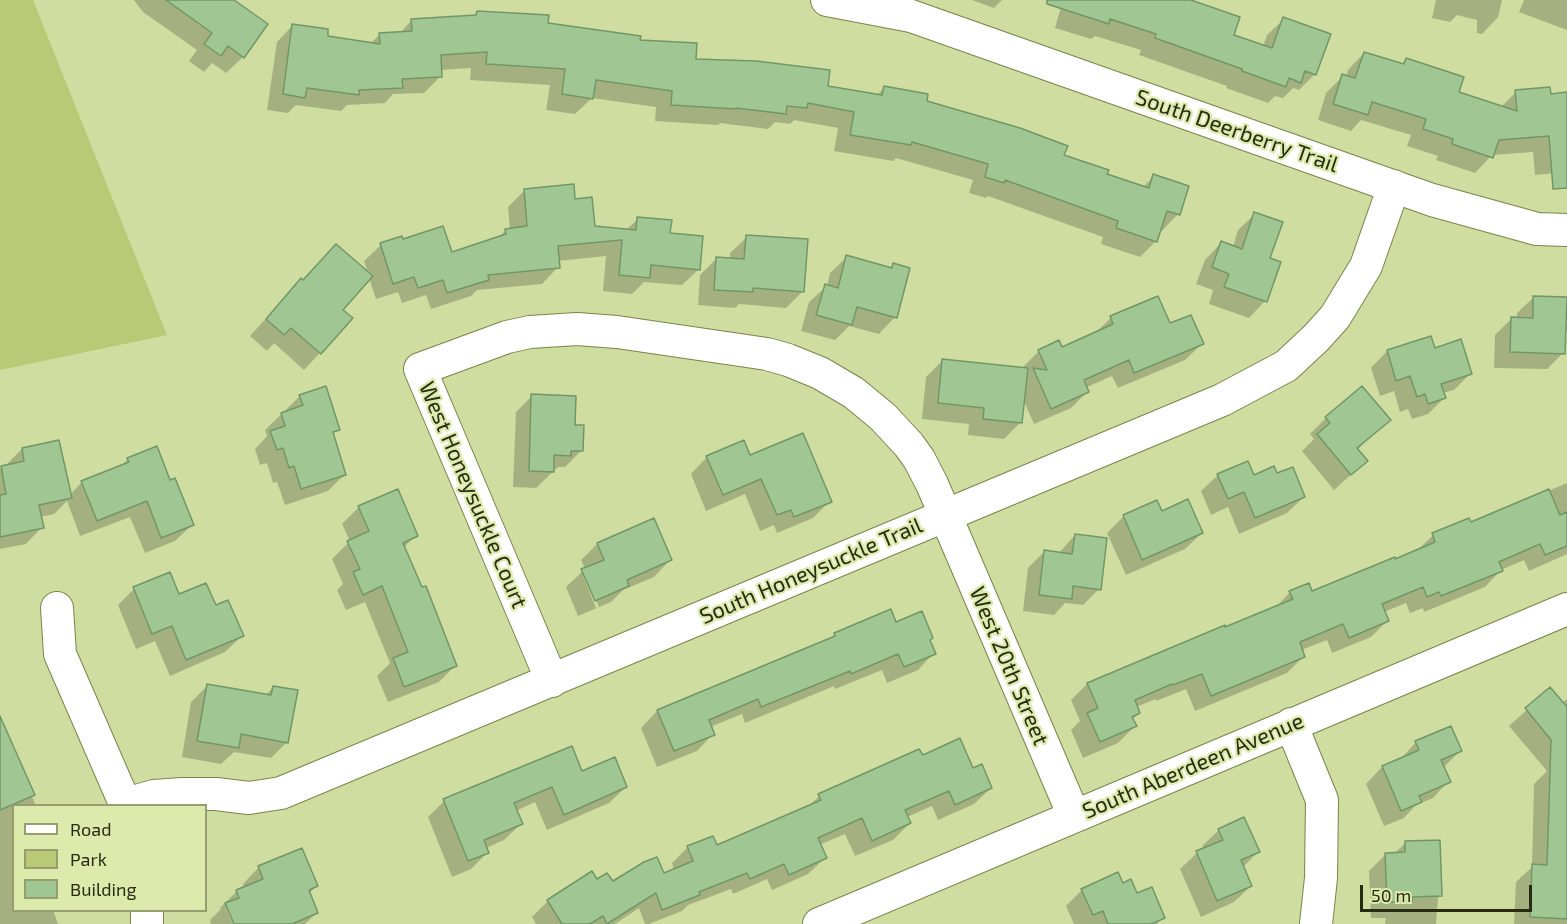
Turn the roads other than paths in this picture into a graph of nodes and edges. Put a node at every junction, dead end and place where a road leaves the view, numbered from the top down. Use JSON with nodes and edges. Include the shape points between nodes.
{"nodes":[{"id":1,"x":827,"y":0,"type":"edge"},
{"id":2,"x":912,"y":8,"type":"edge"},
{"id":3,"x":1394,"y":186,"type":"junction"},
{"id":4,"x":1567,"y":230,"type":"edge"},
{"id":5,"x":944,"y":515,"type":"junction"},
{"id":6,"x":57,"y":608,"type":"dead end"},
{"id":7,"x":1567,"y":609,"type":"edge"},
{"id":8,"x":552,"y":681,"type":"junction"},
{"id":9,"x":1291,"y":724,"type":"junction"},
{"id":10,"x":126,"y":804,"type":"edge"},
{"id":11,"x":129,"y":804,"type":"edge"},
{"id":12,"x":1074,"y":816,"type":"junction"},
{"id":13,"x":819,"y":924,"type":"edge"},
{"id":14,"x":1316,"y":924,"type":"edge"}],
"edges":[{"from":1,"to":2,"type":"street","name":"South Deerberry Trail"},
{"from":2,"to":3,"type":"street","name":"South Deerberry Trail"},
{"from":3,"to":4,"type":"street","name":"South Deerberry Trail","via":[[1537,229]]},
{"from":3,"to":5,"type":"street","name":"South Honeysuckle Trail","via":[[1366,266],[1335,317],[1286,366],[1222,400]]},
{"from":5,"to":8,"type":"street","name":"South Honeysuckle Trail"},
{"from":5,"to":8,"type":"street","name":"West Honeysuckle Court","via":[[919,459],[883,417],[854,393],[820,373],[767,354],[577,329],[507,337],[420,369]]},
{"from":5,"to":12,"type":"street","name":"West 20th Street"},
{"from":6,"to":10,"type":"street","via":[[60,654]]},
{"from":7,"to":9,"type":"street","name":"South Aberdeen Avenue"},
{"from":8,"to":11,"type":"street","name":"South Honeysuckle Trail","via":[[281,793],[249,798],[173,794]]},
{"from":9,"to":12,"type":"street","name":"South Aberdeen Avenue"},
{"from":9,"to":14,"type":"street","via":[[1322,800]]},
{"from":12,"to":13,"type":"street","name":"South Aberdeen Avenue"}]}
